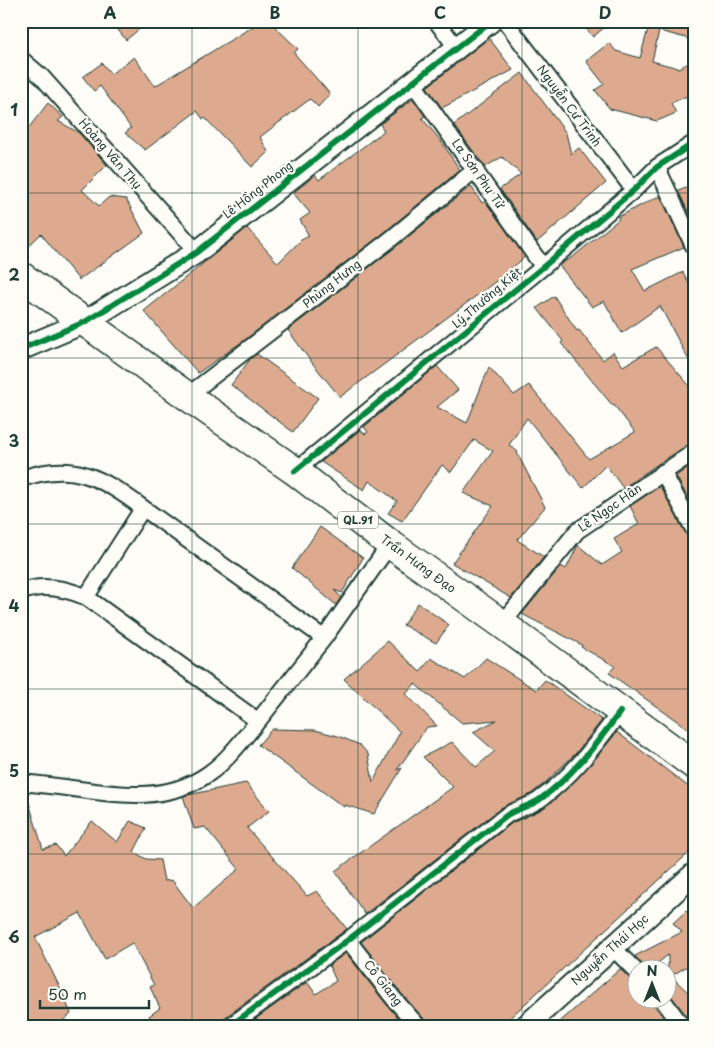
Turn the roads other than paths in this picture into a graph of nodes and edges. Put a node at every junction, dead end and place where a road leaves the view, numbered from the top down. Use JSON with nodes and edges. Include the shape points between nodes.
{"nodes":[{"id":1,"x":436,"y":21,"type":"edge"},
{"id":2,"x":491,"y":21,"type":"edge"},
{"id":3,"x":505,"y":21,"type":"edge"},
{"id":4,"x":457,"y":48,"type":"junction"},
{"id":5,"x":21,"y":59,"type":"edge"},
{"id":6,"x":413,"y":83,"type":"junction"},
{"id":7,"x":694,"y":143,"type":"edge"},
{"id":8,"x":657,"y":167,"type":"junction"},
{"id":9,"x":476,"y":170,"type":"junction"},
{"id":10,"x":634,"y":190,"type":"junction"},
{"id":11,"x":694,"y":248,"type":"edge"},
{"id":12,"x":197,"y":252,"type":"junction"},
{"id":13,"x":543,"y":267,"type":"junction"},
{"id":14,"x":21,"y":276,"type":"edge"},
{"id":15,"x":85,"y":322,"type":"junction"},
{"id":16,"x":21,"y":349,"type":"edge"},
{"id":17,"x":186,"y":396,"type":"junction"},
{"id":18,"x":694,"y":452,"type":"edge"},
{"id":19,"x":295,"y":471,"type":"junction"},
{"id":20,"x":663,"y":472,"type":"junction"},
{"id":21,"x":21,"y":479,"type":"edge"},
{"id":22,"x":143,"y":508,"type":"junction"},
{"id":23,"x":694,"y":530,"type":"edge"},
{"id":24,"x":390,"y":544,"type":"junction"},
{"id":25,"x":23,"y":588,"type":"edge"},
{"id":26,"x":86,"y":597,"type":"junction"},
{"id":27,"x":502,"y":624,"type":"junction"},
{"id":28,"x":324,"y":638,"type":"junction"},
{"id":29,"x":620,"y":712,"type":"junction"},
{"id":30,"x":258,"y":721,"type":"junction"},
{"id":31,"x":694,"y":765,"type":"edge"},
{"id":32,"x":21,"y":783,"type":"edge"},
{"id":33,"x":694,"y":874,"type":"edge"},
{"id":34,"x":348,"y":940,"type":"junction"},
{"id":35,"x":613,"y":948,"type":"junction"},
{"id":36,"x":628,"y":963,"type":"edge"},
{"id":37,"x":670,"y":1010,"type":"edge"},
{"id":38,"x":230,"y":1026,"type":"edge"},
{"id":39,"x":418,"y":1026,"type":"edge"},
{"id":40,"x":526,"y":1026,"type":"edge"},
{"id":41,"x":682,"y":1026,"type":"edge"}],
"edges":[{"from":1,"to":4,"type":"street"},
{"from":2,"to":4,"type":"street","name":"Lê Hồng Phong"},
{"from":3,"to":10,"type":"street","name":"Nguyễn Cư Trinh"},
{"from":4,"to":6,"type":"street","name":"Lê Hồng Phong"},
{"from":5,"to":12,"type":"street","name":"Hoàng Văn Thụ","via":[[42,77]]},
{"from":6,"to":9,"type":"street","name":"La Sơn Phu Tử"},
{"from":6,"to":12,"type":"street","name":"Lê Hồng Phong"},
{"from":7,"to":8,"type":"street","name":"Lý Thường Kiệt"},
{"from":8,"to":10,"type":"street","name":"Lý Thường Kiệt"},
{"from":8,"to":11,"type":"street"},
{"from":9,"to":13,"type":"street","name":"La Sơn Phu Tử"},
{"from":9,"to":17,"type":"street","name":"Phùng Hưng"},
{"from":10,"to":13,"type":"street","name":"Lý Thường Kiệt"},
{"from":12,"to":15,"type":"street","name":"Lê Hồng Phong"},
{"from":13,"to":19,"type":"street","name":"Lý Thường Kiệt"},
{"from":14,"to":15,"type":"highway","name":"Trần Hưng Đạo","number":"QL.91"},
{"from":15,"to":16,"type":"street","name":"Lê Hồng Phong"},
{"from":15,"to":17,"type":"highway","name":"Trần Hưng Đạo","number":"QL.91"},
{"from":17,"to":19,"type":"highway","name":"Trần Hưng Đạo","number":"QL.91"},
{"from":18,"to":20,"type":"street","name":"Lê Ngọc Hân"},
{"from":19,"to":24,"type":"highway","name":"Trần Hưng Đạo","number":"QL.91"},
{"from":20,"to":23,"type":"street"},
{"from":20,"to":27,"type":"street","name":"Lê Ngọc Hân","via":[[577,530]]},
{"from":21,"to":22,"type":"street","via":[[49,471],[86,474],[118,490]]},
{"from":22,"to":26,"type":"street"},
{"from":22,"to":28,"type":"street"},
{"from":24,"to":27,"type":"highway","name":"Trần Hưng Đạo","number":"QL.91"},
{"from":24,"to":28,"type":"street"},
{"from":25,"to":26,"type":"street","via":[[59,588]]},
{"from":26,"to":30,"type":"street"},
{"from":27,"to":29,"type":"highway","name":"Trần Hưng Đạo","number":"QL.91"},
{"from":28,"to":30,"type":"street"},
{"from":29,"to":31,"type":"highway","name":"Trần Hưng Đạo","number":"QL.91"},
{"from":29,"to":34,"type":"street","via":[[565,779],[538,801],[507,814]]},
{"from":30,"to":32,"type":"street","via":[[210,773],[180,788],[128,795]]},
{"from":33,"to":35,"type":"street","name":"Nguyễn Thái Học"},
{"from":34,"to":38,"type":"street"},
{"from":34,"to":39,"type":"street","name":"Cô Giang"},
{"from":35,"to":36,"type":"street"},
{"from":35,"to":40,"type":"street","name":"Nguyễn Thái Học"},
{"from":37,"to":41,"type":"street"}]}
